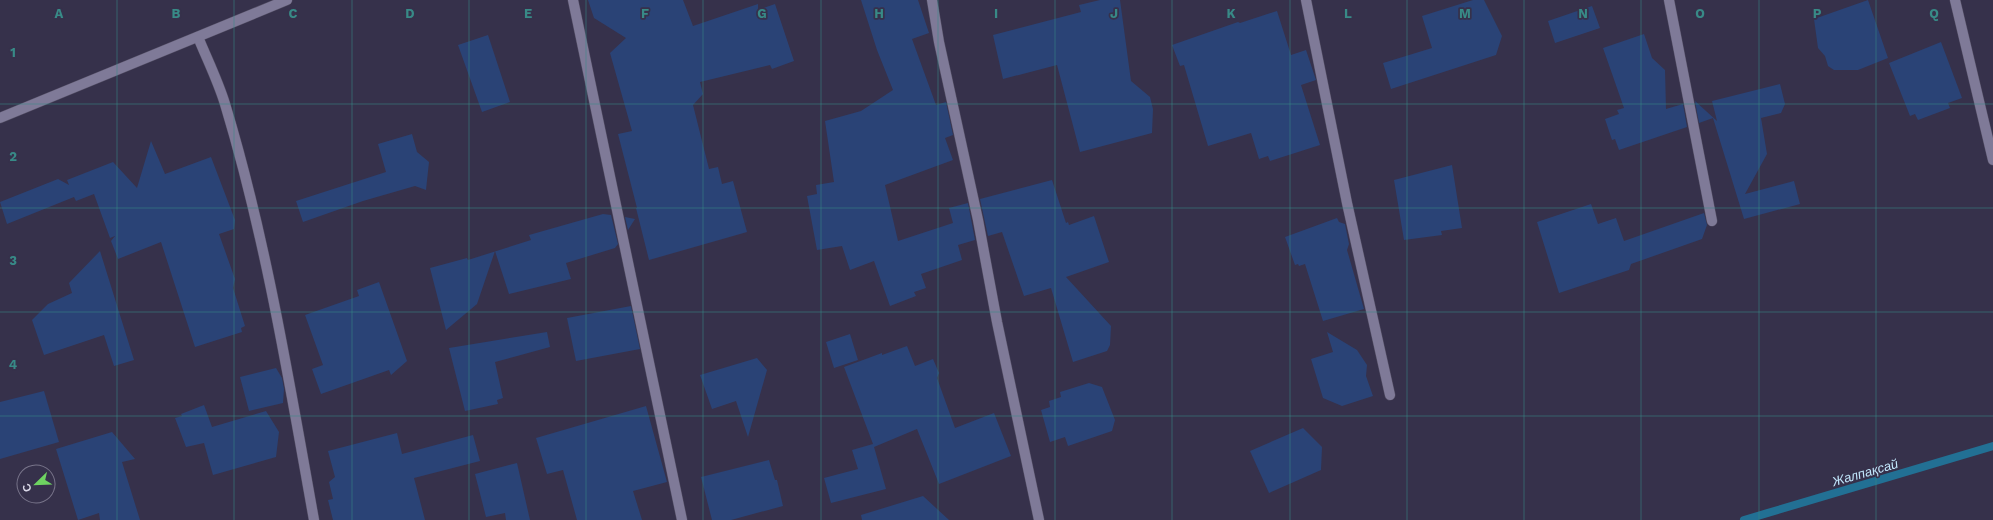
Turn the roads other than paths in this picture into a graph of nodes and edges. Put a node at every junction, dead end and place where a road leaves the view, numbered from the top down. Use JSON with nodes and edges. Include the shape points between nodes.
{"nodes":[{"id":1,"x":287,"y":0,"type":"edge"},
{"id":2,"x":573,"y":0,"type":"edge"},
{"id":3,"x":932,"y":0,"type":"edge"},
{"id":4,"x":1306,"y":0,"type":"edge"},
{"id":5,"x":1669,"y":0,"type":"edge"},
{"id":6,"x":1955,"y":0,"type":"edge"},
{"id":7,"x":198,"y":37,"type":"junction"},
{"id":8,"x":0,"y":118,"type":"edge"},
{"id":9,"x":1993,"y":160,"type":"edge"},
{"id":10,"x":1712,"y":220,"type":"dead end"},
{"id":11,"x":1390,"y":395,"type":"dead end"},
{"id":12,"x":314,"y":520,"type":"edge"},
{"id":13,"x":682,"y":520,"type":"edge"},
{"id":14,"x":1039,"y":520,"type":"edge"}],
"edges":[{"from":1,"to":7,"type":"street"},
{"from":2,"to":13,"type":"street"},
{"from":3,"to":14,"type":"street"},
{"from":4,"to":11,"type":"street","via":[[1347,203]]},
{"from":5,"to":10,"type":"street"},
{"from":6,"to":9,"type":"street"},
{"from":7,"to":8,"type":"street"},
{"from":7,"to":12,"type":"street","via":[[225,103],[248,191],[281,335]]}]}
